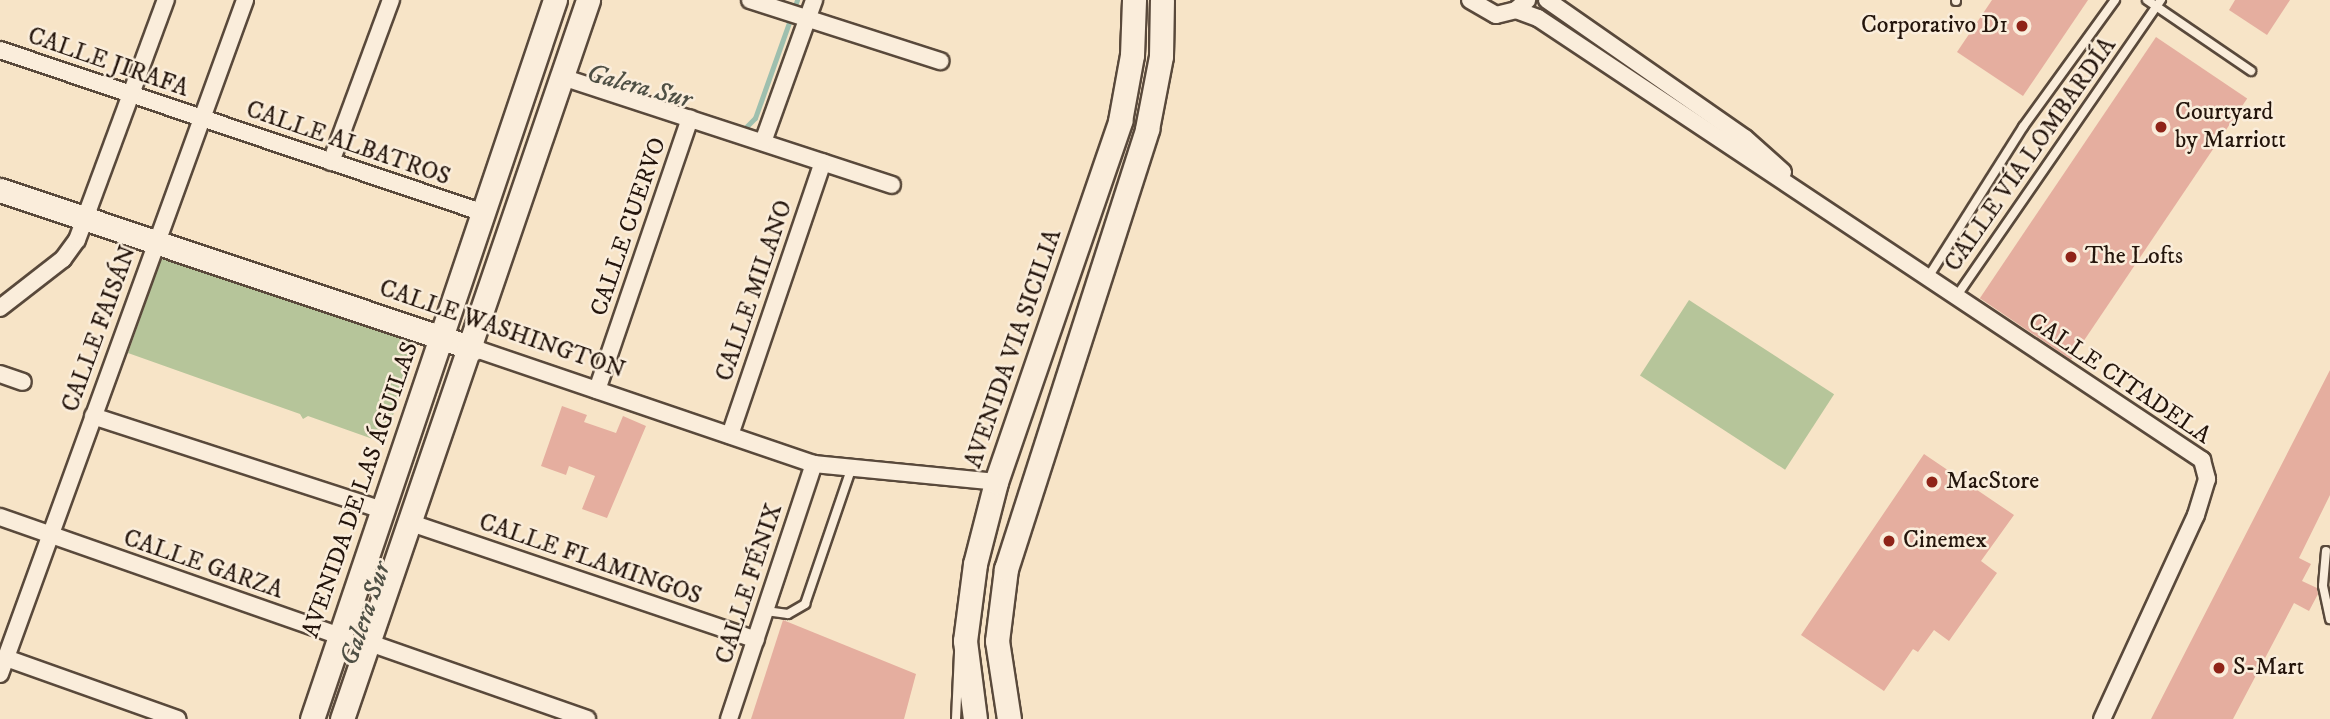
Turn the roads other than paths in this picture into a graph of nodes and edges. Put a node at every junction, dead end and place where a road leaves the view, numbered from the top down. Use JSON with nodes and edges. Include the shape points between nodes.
{"nodes":[{"id":1,"x":166,"y":0,"type":"edge"},
{"id":2,"x":245,"y":0,"type":"edge"},
{"id":3,"x":391,"y":0,"type":"edge"},
{"id":4,"x":555,"y":0,"type":"edge"},
{"id":5,"x":588,"y":0,"type":"edge"},
{"id":6,"x":750,"y":0,"type":"edge"},
{"id":7,"x":814,"y":0,"type":"edge"},
{"id":8,"x":1134,"y":0,"type":"edge"},
{"id":9,"x":1174,"y":0,"type":"edge"},
{"id":10,"x":1470,"y":0,"type":"edge"},
{"id":11,"x":1547,"y":0,"type":"edge"},
{"id":12,"x":2115,"y":0,"type":"edge"},
{"id":13,"x":2147,"y":0,"type":"edge"},
{"id":14,"x":2159,"y":3,"type":"edge"},
{"id":15,"x":1521,"y":5,"type":"edge"},
{"id":16,"x":1162,"y":10,"type":"edge"},
{"id":17,"x":807,"y":18,"type":"junction"},
{"id":18,"x":0,"y":50,"type":"edge"},
{"id":19,"x":940,"y":61,"type":"dead end"},
{"id":20,"x":2251,"y":71,"type":"dead end"},
{"id":21,"x":562,"y":76,"type":"junction"},
{"id":22,"x":132,"y":94,"type":"junction"},
{"id":23,"x":202,"y":118,"type":"junction"},
{"id":24,"x":690,"y":119,"type":"junction"},
{"id":25,"x":763,"y":142,"type":"junction"},
{"id":26,"x":331,"y":162,"type":"junction"},
{"id":27,"x":823,"y":162,"type":"junction"},
{"id":28,"x":892,"y":185,"type":"dead end"},
{"id":29,"x":0,"y":190,"type":"edge"},
{"id":30,"x":1814,"y":199,"type":"junction"},
{"id":31,"x":481,"y":212,"type":"junction"},
{"id":32,"x":86,"y":217,"type":"junction"},
{"id":33,"x":156,"y":241,"type":"junction"},
{"id":34,"x":1927,"y":279,"type":"junction"},
{"id":35,"x":1956,"y":297,"type":"junction"},
{"id":36,"x":0,"y":308,"type":"edge"},
{"id":37,"x":440,"y":337,"type":"junction"},
{"id":38,"x":473,"y":348,"type":"junction"},
{"id":39,"x":0,"y":374,"type":"edge"},
{"id":40,"x":23,"y":382,"type":"dead end"},
{"id":41,"x":597,"y":390,"type":"junction"},
{"id":42,"x":93,"y":416,"type":"junction"},
{"id":43,"x":730,"y":435,"type":"junction"},
{"id":44,"x":814,"y":464,"type":"junction"},
{"id":45,"x":851,"y":470,"type":"junction"},
{"id":46,"x":996,"y":482,"type":"junction"},
{"id":47,"x":382,"y":510,"type":"junction"},
{"id":48,"x":0,"y":517,"type":"edge"},
{"id":49,"x":411,"y":523,"type":"junction"},
{"id":50,"x":51,"y":538,"type":"junction"},
{"id":51,"x":2326,"y":551,"type":"dead end"},
{"id":52,"x":765,"y":611,"type":"junction"},
{"id":53,"x":2330,"y":619,"type":"edge"},
{"id":54,"x":340,"y":636,"type":"junction"},
{"id":55,"x":756,"y":640,"type":"junction"},
{"id":56,"x":981,"y":641,"type":"junction"},
{"id":57,"x":370,"y":643,"type":"junction"},
{"id":58,"x":6,"y":658,"type":"junction"},
{"id":59,"x":0,"y":674,"type":"edge"},
{"id":60,"x":177,"y":719,"type":"edge"},
{"id":61,"x":312,"y":719,"type":"edge"},
{"id":62,"x":342,"y":719,"type":"edge"},
{"id":63,"x":587,"y":719,"type":"edge"},
{"id":64,"x":729,"y":719,"type":"edge"},
{"id":65,"x":956,"y":719,"type":"edge"},
{"id":66,"x":975,"y":719,"type":"edge"},
{"id":67,"x":1009,"y":719,"type":"edge"},
{"id":68,"x":2102,"y":719,"type":"edge"}],
"edges":[{"from":1,"to":22,"type":"street"},
{"from":2,"to":23,"type":"street","name":"CALLE FAISÁN"},
{"from":3,"to":26,"type":"street"},
{"from":4,"to":31,"type":"street","name":"AVENIDA DE LAS ÁGUILAS"},
{"from":5,"to":21,"type":"street"},
{"from":6,"to":17,"type":"street"},
{"from":7,"to":17,"type":"street"},
{"from":8,"to":46,"type":"street","name":"AVENIDA VIA SICILIA","via":[[1132,55],[1120,121]]},
{"from":9,"to":16,"type":"street"},
{"from":10,"to":15,"type":"street","via":[[1496,15]]},
{"from":11,"to":30,"type":"street","name":"CALLE CITADELA","via":[[1745,138]]},
{"from":12,"to":34,"type":"lane","name":"CALLE VÍA LOMBARDÍA","via":[[2023,127]]},
{"from":13,"to":14,"type":"lane"},
{"from":14,"to":20,"type":"lane"},
{"from":14,"to":35,"type":"lane","name":"CALLE VÍA LOMBARDÍA"},
{"from":15,"to":30,"type":"street","name":"CALLE CITADELA"},
{"from":16,"to":56,"type":"street","name":"AVENIDA VIA SICILIA","via":[[1161,56],[1147,130]]},
{"from":17,"to":19,"type":"street"},
{"from":17,"to":25,"type":"street"},
{"from":18,"to":22,"type":"street","name":"CALLE JIRAFA"},
{"from":21,"to":24,"type":"street"},
{"from":21,"to":38,"type":"street"},
{"from":22,"to":23,"type":"street","name":"CALLE JIRAFA"},
{"from":22,"to":32,"type":"street"},
{"from":23,"to":26,"type":"street","name":"CALLE ALBATROS"},
{"from":23,"to":33,"type":"street","name":"CALLE FAISÁN"},
{"from":24,"to":25,"type":"street"},
{"from":24,"to":41,"type":"street","name":"CALLE CUERVO"},
{"from":25,"to":27,"type":"street"},
{"from":26,"to":31,"type":"street","name":"CALLE ALBATROS"},
{"from":27,"to":28,"type":"street"},
{"from":27,"to":43,"type":"street","name":"CALLE MILANO"},
{"from":29,"to":32,"type":"street","name":"CALLE WASHINGTON"},
{"from":30,"to":34,"type":"street","name":"CALLE CITADELA"},
{"from":31,"to":37,"type":"street","name":"AVENIDA DE LAS ÁGUILAS"},
{"from":32,"to":33,"type":"street","name":"CALLE WASHINGTON"},
{"from":32,"to":36,"type":"street","via":[[63,259]]},
{"from":33,"to":37,"type":"street","name":"CALLE WASHINGTON"},
{"from":33,"to":42,"type":"street","name":"CALLE FAISÁN"},
{"from":34,"to":35,"type":"street","name":"CALLE CITADELA"},
{"from":35,"to":68,"type":"street","name":"CALLE CITADELA","via":[[2190,451],[2206,468],[2196,515]]},
{"from":37,"to":38,"type":"street","name":"CALLE WASHINGTON"},
{"from":37,"to":47,"type":"street","name":"AVENIDA DE LAS ÁGUILAS"},
{"from":38,"to":41,"type":"street","name":"CALLE WASHINGTON"},
{"from":38,"to":49,"type":"street"},
{"from":39,"to":40,"type":"street"},
{"from":41,"to":43,"type":"street","name":"CALLE WASHINGTON"},
{"from":42,"to":47,"type":"street"},
{"from":42,"to":50,"type":"street","name":"CALLE FAISÁN"},
{"from":43,"to":44,"type":"street","name":"CALLE WASHINGTON"},
{"from":44,"to":45,"type":"street","name":"CALLE WASHINGTON"},
{"from":44,"to":52,"type":"street","name":"CALLE FÉNIX"},
{"from":45,"to":46,"type":"street","name":"CALLE WASHINGTON"},
{"from":45,"to":52,"type":"lane","via":[[805,604],[788,614]]},
{"from":46,"to":56,"type":"street","name":"AVENIDA VIA SICILIA","via":[[975,564]]},
{"from":47,"to":54,"type":"street","name":"AVENIDA DE LAS ÁGUILAS"},
{"from":48,"to":50,"type":"street","name":"CALLE GARZA"},
{"from":49,"to":55,"type":"street","name":"CALLE FLAMINGOS"},
{"from":49,"to":57,"type":"street"},
{"from":50,"to":54,"type":"street","name":"CALLE GARZA"},
{"from":50,"to":58,"type":"street","name":"CALLE FAISÁN"},
{"from":51,"to":53,"type":"lane","via":[[2322,586]]},
{"from":52,"to":55,"type":"street","name":"CALLE FÉNIX"},
{"from":54,"to":61,"type":"street","name":"AVENIDA DE LAS ÁGUILAS"},
{"from":55,"to":64,"type":"street","name":"CALLE FÉNIX"},
{"from":56,"to":65,"type":"lane","via":[[956,665]]},
{"from":56,"to":66,"type":"street","name":"AVENIDA VIA SICILIA"},
{"from":56,"to":67,"type":"street","name":"AVENIDA VIA SICILIA"},
{"from":57,"to":62,"type":"street"},
{"from":57,"to":63,"type":"street"},
{"from":58,"to":59,"type":"street","name":"CALLE FAISÁN"},
{"from":58,"to":60,"type":"street"}]}
